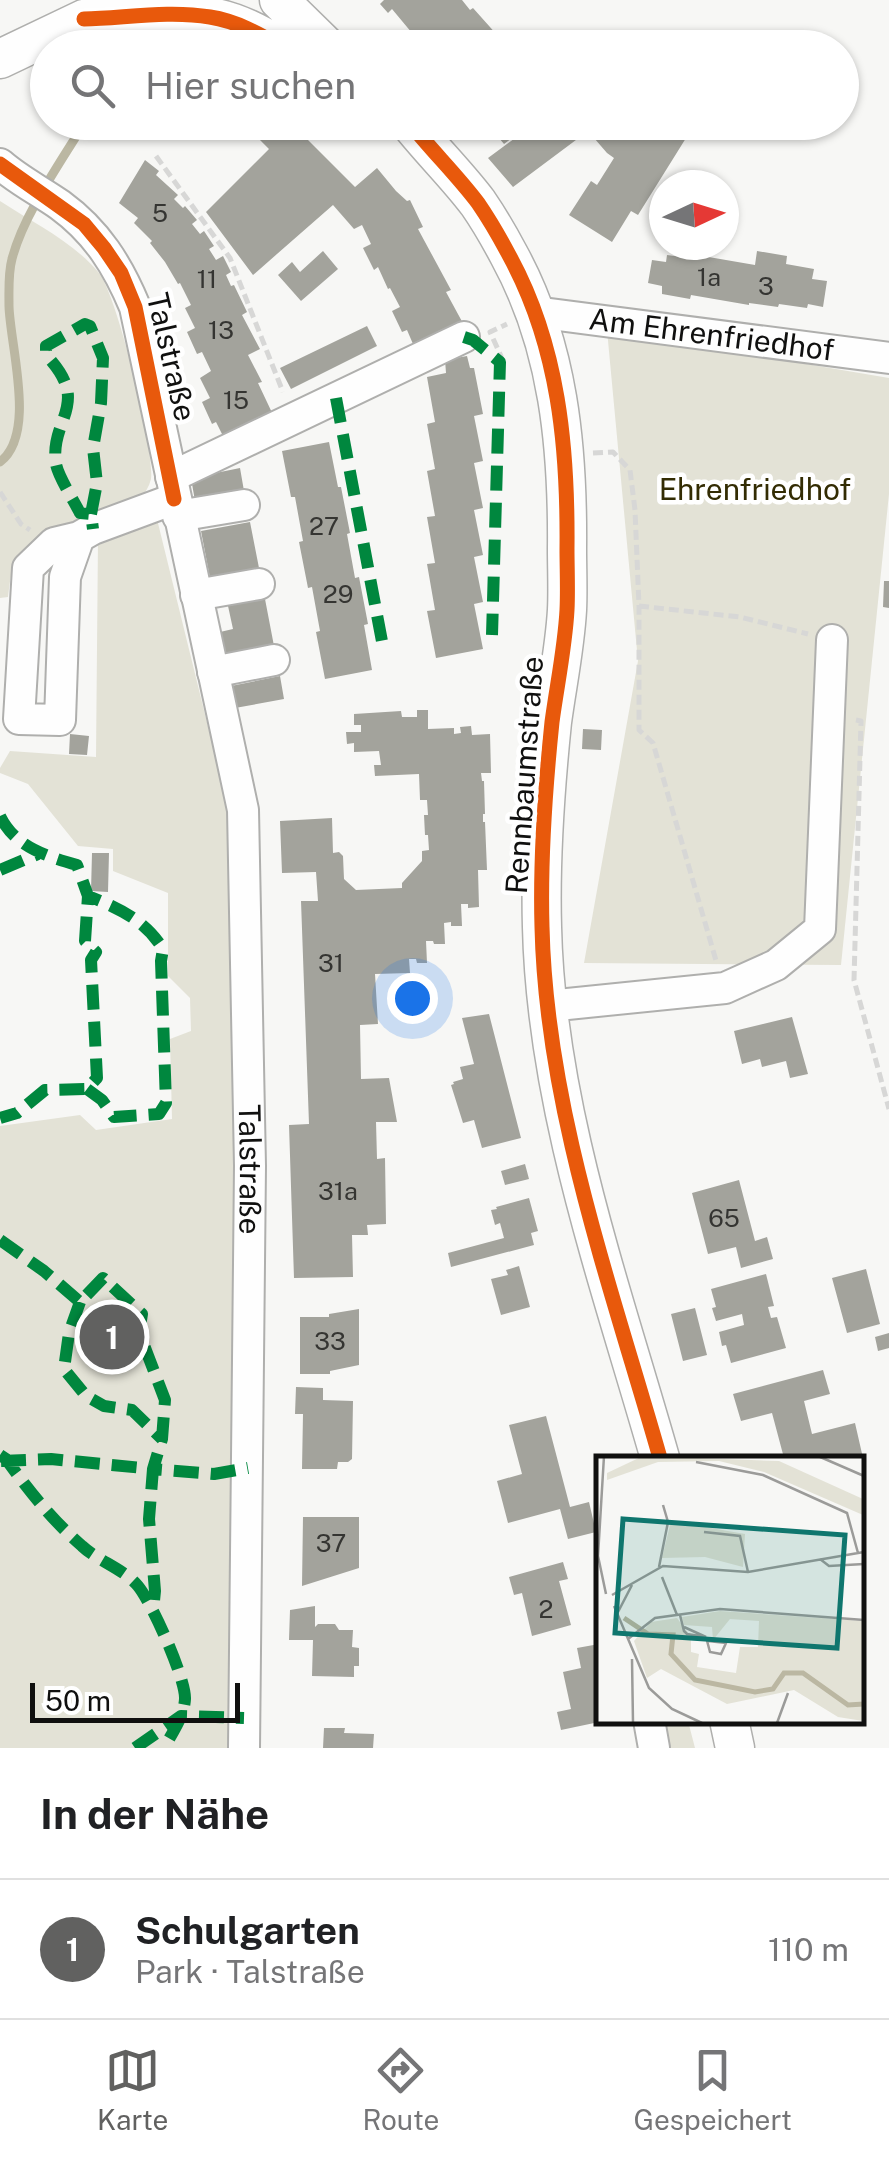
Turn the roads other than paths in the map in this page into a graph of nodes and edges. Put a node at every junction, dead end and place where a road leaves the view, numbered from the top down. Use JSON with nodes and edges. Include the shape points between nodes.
{"nodes":[{"id":1,"x":148,"y":0,"type":"edge"},
{"id":2,"x":279,"y":0,"type":"edge"},
{"id":3,"x":318,"y":0,"type":"edge"},
{"id":4,"x":97,"y":6,"type":"edge"},
{"id":5,"x":54,"y":30,"type":"edge"},
{"id":6,"x":251,"y":30,"type":"edge"},
{"id":7,"x":311,"y":30,"type":"edge"},
{"id":8,"x":340,"y":30,"type":"edge"},
{"id":9,"x":30,"y":43,"type":"edge"},
{"id":10,"x":0,"y":60,"type":"edge"},
{"id":11,"x":423,"y":140,"type":"edge"},
{"id":12,"x":0,"y":164,"type":"edge"},
{"id":13,"x":535,"y":312,"type":"junction"},
{"id":14,"x":464,"y":337,"type":"dead end"},
{"id":15,"x":889,"y":358,"type":"edge"},
{"id":16,"x":174,"y":497,"type":"junction"},
{"id":17,"x":244,"y":506,"type":"dead end"},
{"id":18,"x":259,"y":584,"type":"dead end"},
{"id":19,"x":196,"y":594,"type":"junction"},
{"id":20,"x":832,"y":640,"type":"road end"},
{"id":21,"x":274,"y":660,"type":"dead end"},
{"id":22,"x":213,"y":672,"type":"junction"},
{"id":23,"x":10,"y":723,"type":"edge"},
{"id":24,"x":548,"y":1006,"type":"junction"},
{"id":25,"x":659,"y":1456,"type":"edge"},
{"id":26,"x":650,"y":1723,"type":"edge"},
{"id":27,"x":730,"y":1723,"type":"edge"},
{"id":28,"x":244,"y":1748,"type":"edge"},
{"id":29,"x":654,"y":1748,"type":"edge"},
{"id":30,"x":735,"y":1748,"type":"edge"}],
"edges":[{"from":1,"to":4,"type":"main road"},
{"from":2,"to":7,"type":"main road"},
{"from":3,"to":8,"type":"main road"},
{"from":4,"to":5,"type":"main road"},
{"from":4,"to":6,"type":"main road","via":[[212,17]]},
{"from":9,"to":10,"type":"main road"},
{"from":11,"to":13,"type":"main road","name":"Rennbaumstraße","via":[[478,204]]},
{"from":12,"to":16,"type":"street","name":"Talstraße","via":[[84,224],[121,273],[135,307]]},
{"from":13,"to":15,"type":"street","name":"Am Ehrenfriedhof"},
{"from":13,"to":24,"type":"main road","name":"Rennbaumstraße","via":[[554,382],[568,488],[567,611],[543,833]]},
{"from":14,"to":16,"type":"street","name":"Talstraße","via":[[294,418]]},
{"from":16,"to":17,"type":"street"},
{"from":16,"to":19,"type":"street","name":"Talstraße"},
{"from":16,"to":23,"type":"street","via":[[67,540],[60,720]]},
{"from":18,"to":19,"type":"street"},
{"from":19,"to":22,"type":"street","name":"Talstraße"},
{"from":20,"to":24,"type":"street","via":[[820,928],[776,965],[724,988]]},
{"from":21,"to":22,"type":"street"},
{"from":22,"to":28,"type":"street","name":"Talstraße","via":[[243,810],[250,1166]]},
{"from":24,"to":25,"type":"main road","name":"Rennbaumstraße","via":[[562,1098]]},
{"from":26,"to":29,"type":"street"},
{"from":27,"to":30,"type":"main road"}]}
